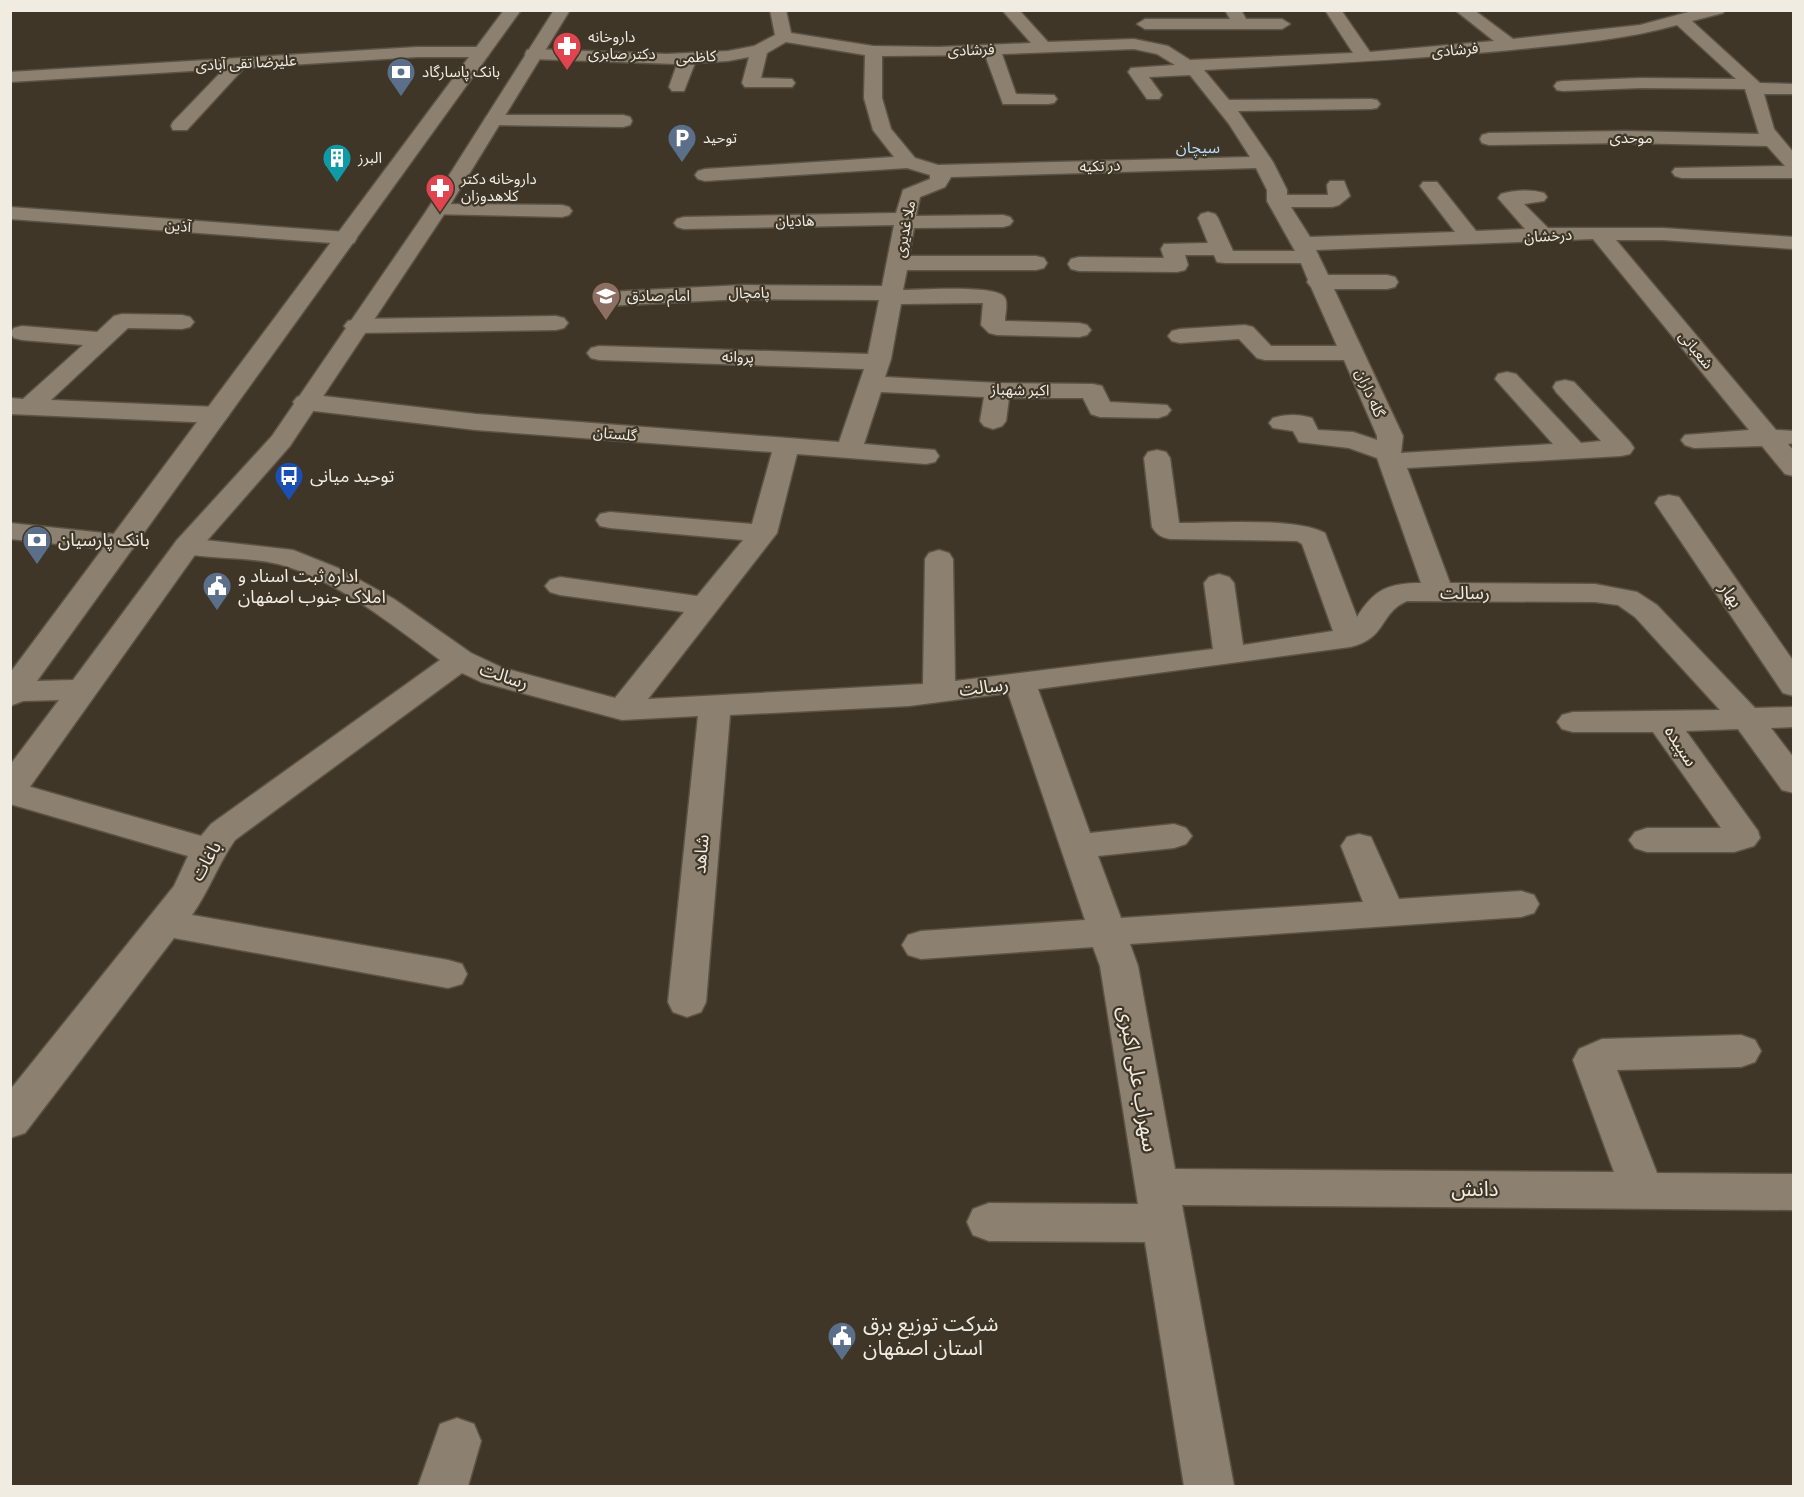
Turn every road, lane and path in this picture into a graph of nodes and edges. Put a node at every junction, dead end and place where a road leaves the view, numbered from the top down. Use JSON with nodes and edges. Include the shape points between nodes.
{"nodes":[{"id":1,"x":513,"y":10,"type":"edge"},
{"id":2,"x":562,"y":10,"type":"edge"},
{"id":3,"x":778,"y":10,"type":"edge"},
{"id":4,"x":1010,"y":10,"type":"edge"},
{"id":5,"x":1333,"y":10,"type":"edge"},
{"id":6,"x":1463,"y":10,"type":"edge"},
{"id":7,"x":1699,"y":14,"type":"edge"},
{"id":8,"x":1142,"y":17,"type":"edge"},
{"id":9,"x":1237,"y":17,"type":"edge"},
{"id":10,"x":1282,"y":24,"type":"dead end"},
{"id":11,"x":784,"y":37,"type":"junction"},
{"id":12,"x":1145,"y":45,"type":"junction"},
{"id":13,"x":1509,"y":45,"type":"junction"},
{"id":14,"x":1043,"y":48,"type":"junction"},
{"id":15,"x":759,"y":50,"type":"junction"},
{"id":16,"x":992,"y":50,"type":"junction"},
{"id":17,"x":873,"y":51,"type":"junction"},
{"id":18,"x":1446,"y":51,"type":"junction"},
{"id":19,"x":482,"y":52,"type":"junction"},
{"id":20,"x":533,"y":54,"type":"junction"},
{"id":21,"x":688,"y":58,"type":"junction"},
{"id":22,"x":1365,"y":58,"type":"junction"},
{"id":23,"x":239,"y":63,"type":"junction"},
{"id":24,"x":1464,"y":63,"type":"dead end"},
{"id":25,"x":1193,"y":68,"type":"junction"},
{"id":26,"x":10,"y":77,"type":"edge"},
{"id":27,"x":786,"y":83,"type":"dead end"},
{"id":28,"x":1563,"y":86,"type":"dead end"},
{"id":29,"x":1753,"y":86,"type":"junction"},
{"id":30,"x":678,"y":87,"type":"dead end"},
{"id":31,"x":1794,"y":89,"type":"edge"},
{"id":32,"x":1153,"y":94,"type":"dead end"},
{"id":33,"x":1048,"y":99,"type":"dead end"},
{"id":34,"x":1371,"y":104,"type":"dead end"},
{"id":35,"x":1308,"y":105,"type":"junction"},
{"id":36,"x":1224,"y":106,"type":"junction"},
{"id":37,"x":1323,"y":120,"type":"dead end"},
{"id":38,"x":493,"y":121,"type":"junction"},
{"id":39,"x":622,"y":121,"type":"dead end"},
{"id":40,"x":1522,"y":122,"type":"dead end"},
{"id":41,"x":180,"y":126,"type":"dead end"},
{"id":42,"x":1538,"y":138,"type":"junction"},
{"id":43,"x":1489,"y":139,"type":"dead end"},
{"id":44,"x":1773,"y":140,"type":"junction"},
{"id":45,"x":908,"y":162,"type":"junction"},
{"id":46,"x":1263,"y":162,"type":"junction"},
{"id":47,"x":1793,"y":164,"type":"edge"},
{"id":48,"x":937,"y":171,"type":"junction"},
{"id":49,"x":1682,"y":172,"type":"dead end"},
{"id":50,"x":705,"y":175,"type":"dead end"},
{"id":51,"x":1337,"y":185,"type":"dead end"},
{"id":52,"x":1430,"y":186,"type":"dead end"},
{"id":53,"x":1537,"y":197,"type":"dead end"},
{"id":54,"x":1277,"y":201,"type":"junction"},
{"id":55,"x":436,"y":210,"type":"junction"},
{"id":56,"x":562,"y":211,"type":"dead end"},
{"id":57,"x":10,"y":213,"type":"edge"},
{"id":58,"x":1629,"y":214,"type":"dead end"},
{"id":59,"x":1208,"y":218,"type":"dead end"},
{"id":60,"x":906,"y":220,"type":"junction"},
{"id":61,"x":1003,"y":221,"type":"dead end"},
{"id":62,"x":684,"y":223,"type":"dead end"},
{"id":63,"x":1599,"y":233,"type":"junction"},
{"id":64,"x":1663,"y":234,"type":"junction"},
{"id":65,"x":1543,"y":236,"type":"junction"},
{"id":66,"x":346,"y":238,"type":"junction"},
{"id":67,"x":1471,"y":239,"type":"junction"},
{"id":68,"x":1794,"y":243,"type":"edge"},
{"id":69,"x":1222,"y":249,"type":"junction"},
{"id":70,"x":1306,"y":250,"type":"junction"},
{"id":71,"x":898,"y":262,"type":"junction"},
{"id":72,"x":1036,"y":262,"type":"dead end"},
{"id":73,"x":1079,"y":264,"type":"dead end"},
{"id":74,"x":1318,"y":282,"type":"junction"},
{"id":75,"x":1387,"y":282,"type":"dead end"},
{"id":76,"x":892,"y":295,"type":"junction"},
{"id":77,"x":606,"y":299,"type":"dead end"},
{"id":78,"x":182,"y":322,"type":"dead end"},
{"id":79,"x":556,"y":323,"type":"dead end"},
{"id":80,"x":356,"y":326,"type":"junction"},
{"id":81,"x":1079,"y":330,"type":"dead end"},
{"id":82,"x":22,"y":333,"type":"dead end"},
{"id":83,"x":1180,"y":336,"type":"dead end"},
{"id":84,"x":102,"y":339,"type":"junction"},
{"id":85,"x":1347,"y":342,"type":"junction"},
{"id":86,"x":599,"y":353,"type":"dead end"},
{"id":87,"x":874,"y":373,"type":"junction"},
{"id":88,"x":1507,"y":379,"type":"dead end"},
{"id":89,"x":1565,"y":387,"type":"dead end"},
{"id":90,"x":998,"y":390,"type":"junction"},
{"id":91,"x":306,"y":402,"type":"junction"},
{"id":92,"x":20,"y":406,"type":"edge"},
{"id":93,"x":1158,"y":410,"type":"dead end"},
{"id":94,"x":216,"y":416,"type":"junction"},
{"id":95,"x":993,"y":422,"type":"dead end"},
{"id":96,"x":1282,"y":423,"type":"dead end"},
{"id":97,"x":1794,"y":436,"type":"edge"},
{"id":98,"x":1768,"y":437,"type":"junction"},
{"id":99,"x":1694,"y":440,"type":"dead end"},
{"id":100,"x":786,"y":447,"type":"junction"},
{"id":101,"x":849,"y":451,"type":"junction"},
{"id":102,"x":1574,"y":451,"type":"junction"},
{"id":103,"x":926,"y":456,"type":"dead end"},
{"id":104,"x":1390,"y":457,"type":"junction"},
{"id":105,"x":1157,"y":458,"type":"dead end"},
{"id":106,"x":1794,"y":468,"type":"edge"},
{"id":107,"x":1669,"y":503,"type":"dead end"},
{"id":108,"x":610,"y":520,"type":"dead end"},
{"id":109,"x":10,"y":531,"type":"edge"},
{"id":110,"x":763,"y":533,"type":"junction"},
{"id":111,"x":123,"y":543,"type":"junction"},
{"id":112,"x":187,"y":546,"type":"junction"},
{"id":113,"x":939,"y":559,"type":"dead end"},
{"id":114,"x":1219,"y":583,"type":"dead end"},
{"id":115,"x":560,"y":586,"type":"dead end"},
{"id":116,"x":1439,"y":592,"type":"junction"},
{"id":117,"x":705,"y":606,"type":"junction"},
{"id":118,"x":1350,"y":638,"type":"junction"},
{"id":119,"x":1229,"y":656,"type":"junction"},
{"id":120,"x":460,"y":660,"type":"junction"},
{"id":121,"x":1020,"y":683,"type":"junction"},
{"id":122,"x":1794,"y":686,"type":"edge"},
{"id":123,"x":84,"y":690,"type":"junction"},
{"id":124,"x":939,"y":692,"type":"junction"},
{"id":125,"x":12,"y":694,"type":"edge"},
{"id":126,"x":715,"y":706,"type":"junction"},
{"id":127,"x":622,"y":710,"type":"junction"},
{"id":128,"x":1794,"y":717,"type":"edge"},
{"id":129,"x":1746,"y":718,"type":"junction"},
{"id":130,"x":1573,"y":722,"type":"dead end"},
{"id":131,"x":1662,"y":722,"type":"junction"},
{"id":132,"x":1794,"y":782,"type":"edge"},
{"id":133,"x":10,"y":791,"type":"edge"},
{"id":134,"x":1174,"y":836,"type":"dead end"},
{"id":135,"x":1647,"y":840,"type":"dead end"},
{"id":136,"x":1077,"y":846,"type":"junction"},
{"id":137,"x":1359,"y":846,"type":"dead end"},
{"id":138,"x":209,"y":850,"type":"junction"},
{"id":139,"x":1521,"y":904,"type":"dead end"},
{"id":140,"x":1386,"y":913,"type":"junction"},
{"id":141,"x":164,"y":923,"type":"junction"},
{"id":142,"x":1108,"y":932,"type":"junction"},
{"id":143,"x":921,"y":945,"type":"dead end"},
{"id":144,"x":448,"y":974,"type":"dead end"},
{"id":145,"x":687,"y":1002,"type":"dead end"},
{"id":146,"x":1741,"y":1051,"type":"dead end"},
{"id":147,"x":10,"y":1121,"type":"edge"},
{"id":148,"x":1642,"y":1191,"type":"junction"},
{"id":149,"x":1794,"y":1192,"type":"edge"},
{"id":150,"x":1160,"y":1205,"type":"junction"},
{"id":151,"x":989,"y":1222,"type":"dead end"},
{"id":152,"x":457,"y":1441,"type":"dead end"},
{"id":153,"x":443,"y":1486,"type":"edge"},
{"id":154,"x":1209,"y":1486,"type":"edge"}],
"edges":[{"from":1,"to":19,"type":"street"},
{"from":2,"to":20,"type":"street"},
{"from":3,"to":11,"type":"street"},
{"from":4,"to":14,"type":"street"},
{"from":5,"to":22,"type":"street"},
{"from":6,"to":13,"type":"street"},
{"from":7,"to":13,"type":"street","name":"فرشادی","via":[[1641,30]]},
{"from":7,"to":29,"type":"street"},
{"from":8,"to":9,"type":"street"},
{"from":8,"to":12,"type":"street"},
{"from":9,"to":10,"type":"street"},
{"from":11,"to":15,"type":"street","name":"کاظمی"},
{"from":11,"to":17,"type":"street","name":"فرشادی"},
{"from":12,"to":14,"type":"street","name":"فرشادی"},
{"from":12,"to":25,"type":"street","name":"فرشادی"},
{"from":13,"to":18,"type":"street","name":"فرشادی"},
{"from":14,"to":16,"type":"street","name":"فرشادی"},
{"from":15,"to":21,"type":"street","name":"کاظمی"},
{"from":15,"to":27,"type":"street","via":[[751,83]]},
{"from":16,"to":17,"type":"street","name":"فرشادی"},
{"from":16,"to":33,"type":"street","via":[[1009,100]]},
{"from":17,"to":45,"type":"street","via":[[873,98],[882,130]]},
{"from":18,"to":22,"type":"street","name":"فرشادی"},
{"from":18,"to":24,"type":"street"},
{"from":19,"to":23,"type":"street","name":"علیرضا تقی آبادی"},
{"from":19,"to":66,"type":"street"},
{"from":20,"to":21,"type":"street","name":"کاظمی"},
{"from":20,"to":38,"type":"street"},
{"from":21,"to":30,"type":"street"},
{"from":22,"to":25,"type":"street","name":"فرشادی"},
{"from":23,"to":26,"type":"street","name":"علیرضا تقی آبادی"},
{"from":23,"to":41,"type":"street"},
{"from":25,"to":32,"type":"street","via":[[1137,72]]},
{"from":25,"to":36,"type":"street","name":"فرشادی"},
{"from":28,"to":29,"type":"street"},
{"from":29,"to":31,"type":"street"},
{"from":29,"to":44,"type":"street","via":[[1765,129]]},
{"from":34,"to":35,"type":"street"},
{"from":35,"to":36,"type":"street"},
{"from":35,"to":37,"type":"street"},
{"from":36,"to":46,"type":"street","name":"فرشادی"},
{"from":38,"to":39,"type":"street"},
{"from":38,"to":55,"type":"street"},
{"from":40,"to":42,"type":"street"},
{"from":42,"to":43,"type":"street","name":"موحدی"},
{"from":42,"to":44,"type":"street","name":"موحدی"},
{"from":44,"to":47,"type":"street"},
{"from":45,"to":48,"type":"street"},
{"from":45,"to":50,"type":"street"},
{"from":46,"to":48,"type":"street","name":"در تکیه"},
{"from":46,"to":54,"type":"street","name":"گله داران","via":[[1277,190]]},
{"from":47,"to":49,"type":"street"},
{"from":48,"to":60,"type":"street","name":"ملا غدیری","via":[[941,176],[938,183],[910,194]]},
{"from":51,"to":54,"type":"street","via":[[1340,196],[1332,201]]},
{"from":52,"to":67,"type":"street"},
{"from":53,"to":65,"type":"street","via":[[1508,198]]},
{"from":54,"to":70,"type":"street","name":"گله داران"},
{"from":55,"to":56,"type":"street"},
{"from":55,"to":80,"type":"street"},
{"from":57,"to":66,"type":"street","name":"آذین"},
{"from":58,"to":64,"type":"street"},
{"from":59,"to":69,"type":"street"},
{"from":60,"to":61,"type":"street","name":"هادیان"},
{"from":60,"to":62,"type":"street","name":"هادیان"},
{"from":60,"to":71,"type":"street","name":"ملا غدیری"},
{"from":63,"to":64,"type":"street","name":"درخشان"},
{"from":63,"to":65,"type":"street","name":"درخشان"},
{"from":63,"to":98,"type":"street","name":"شعبانی"},
{"from":64,"to":68,"type":"street","name":"درخشان"},
{"from":65,"to":67,"type":"street","name":"درخشان"},
{"from":66,"to":94,"type":"street"},
{"from":67,"to":70,"type":"street","name":"درخشان"},
{"from":69,"to":70,"type":"street","name":"درخشان","via":[[1225,257]]},
{"from":69,"to":73,"type":"street","via":[[1172,249],[1177,265]]},
{"from":70,"to":74,"type":"street","name":"گله داران"},
{"from":71,"to":72,"type":"street"},
{"from":71,"to":76,"type":"street","name":"ملا غدیری"},
{"from":74,"to":75,"type":"street"},
{"from":74,"to":85,"type":"street","name":"گله داران"},
{"from":76,"to":77,"type":"street","name":"پامچال","via":[[742,292]]},
{"from":76,"to":81,"type":"street","name":"پامچال","via":[[987,296],[995,299],[993,325],[997,328]]},
{"from":76,"to":87,"type":"street","name":"ملا غدیری"},
{"from":78,"to":84,"type":"street","via":[[122,321]]},
{"from":79,"to":80,"type":"street"},
{"from":80,"to":91,"type":"street"},
{"from":82,"to":84,"type":"street"},
{"from":83,"to":85,"type":"street","via":[[1245,332],[1265,353]]},
{"from":84,"to":92,"type":"street"},
{"from":85,"to":104,"type":"street","name":"گله داران","via":[[1390,436]]},
{"from":86,"to":87,"type":"street","name":"پروانه"},
{"from":87,"to":90,"type":"street","name":"اکبر شهباز"},
{"from":87,"to":101,"type":"street","name":"ملا غدیری"},
{"from":88,"to":102,"type":"street"},
{"from":89,"to":102,"type":"street","via":[[1621,448]]},
{"from":90,"to":93,"type":"street","name":"اکبر شهباز","via":[[1092,391],[1100,409]]},
{"from":90,"to":95,"type":"street"},
{"from":91,"to":100,"type":"street","name":"گلستان","via":[[476,422]]},
{"from":91,"to":112,"type":"street","via":[[281,441]]},
{"from":92,"to":94,"type":"street"},
{"from":94,"to":111,"type":"street"},
{"from":96,"to":104,"type":"street","via":[[1303,423],[1308,437],[1353,440]]},
{"from":97,"to":98,"type":"street"},
{"from":98,"to":99,"type":"street"},
{"from":98,"to":106,"type":"street","name":"شعبانی"},
{"from":100,"to":101,"type":"street","name":"گلستان"},
{"from":100,"to":110,"type":"street"},
{"from":101,"to":103,"type":"street","name":"گلستان"},
{"from":102,"to":104,"type":"street"},
{"from":104,"to":116,"type":"street","name":"گله داران"},
{"from":105,"to":118,"type":"street","via":[[1166,527],[1170,531],[1296,532],[1315,539]]},
{"from":107,"to":122,"type":"street","name":"بهار"},
{"from":108,"to":110,"type":"street"},
{"from":109,"to":111,"type":"street"},
{"from":110,"to":117,"type":"street"},
{"from":111,"to":125,"type":"street"},
{"from":112,"to":120,"type":"street","name":"رسالت","via":[[283,556],[328,574],[384,605]]},
{"from":112,"to":123,"type":"street"},
{"from":113,"to":124,"type":"street"},
{"from":114,"to":119,"type":"street"},
{"from":115,"to":117,"type":"street"},
{"from":116,"to":118,"type":"street","name":"رسالت","via":[[1402,592],[1386,599],[1366,629]]},
{"from":116,"to":129,"type":"street","name":"رسالت","via":[[1595,593],[1627,598],[1646,611]]},
{"from":117,"to":127,"type":"street"},
{"from":118,"to":119,"type":"street","name":"رسالت"},
{"from":119,"to":121,"type":"street","name":"رسالت"},
{"from":120,"to":127,"type":"street","name":"رسالت","via":[[492,675]]},
{"from":120,"to":138,"type":"street","name":"باغات","via":[[224,832]]},
{"from":121,"to":124,"type":"street","name":"رسالت"},
{"from":121,"to":136,"type":"street","name":"سهراب علی اکبری"},
{"from":123,"to":125,"type":"street"},
{"from":123,"to":133,"type":"street"},
{"from":124,"to":126,"type":"street","name":"رسالت"},
{"from":126,"to":127,"type":"street","name":"رسالت"},
{"from":126,"to":145,"type":"street","name":"شاهد"},
{"from":128,"to":129,"type":"street","name":"سپیده"},
{"from":129,"to":131,"type":"street","name":"سپیده"},
{"from":129,"to":132,"type":"street","name":"رسالت"},
{"from":130,"to":131,"type":"street"},
{"from":131,"to":135,"type":"street","name":"سپیده","via":[[1741,831],[1742,838]]},
{"from":133,"to":138,"type":"street"},
{"from":134,"to":136,"type":"street"},
{"from":136,"to":142,"type":"street","name":"سهراب علی اکبری"},
{"from":137,"to":140,"type":"street"},
{"from":138,"to":141,"type":"street","name":"باغات","via":[[189,892]]},
{"from":139,"to":140,"type":"street"},
{"from":140,"to":142,"type":"street"},
{"from":141,"to":144,"type":"street"},
{"from":141,"to":147,"type":"street","name":"باغات"},
{"from":142,"to":143,"type":"street"},
{"from":142,"to":150,"type":"street","name":"سهراب علی اکبری","via":[[1119,966]]},
{"from":146,"to":148,"type":"street","via":[[1602,1055],[1593,1060]]},
{"from":148,"to":149,"type":"street","name":"دانش"},
{"from":148,"to":150,"type":"street","name":"دانش"},
{"from":150,"to":151,"type":"street","name":"دانش"},
{"from":150,"to":154,"type":"street","name":"سهراب علی اکبری"},
{"from":152,"to":153,"type":"street"}]}
